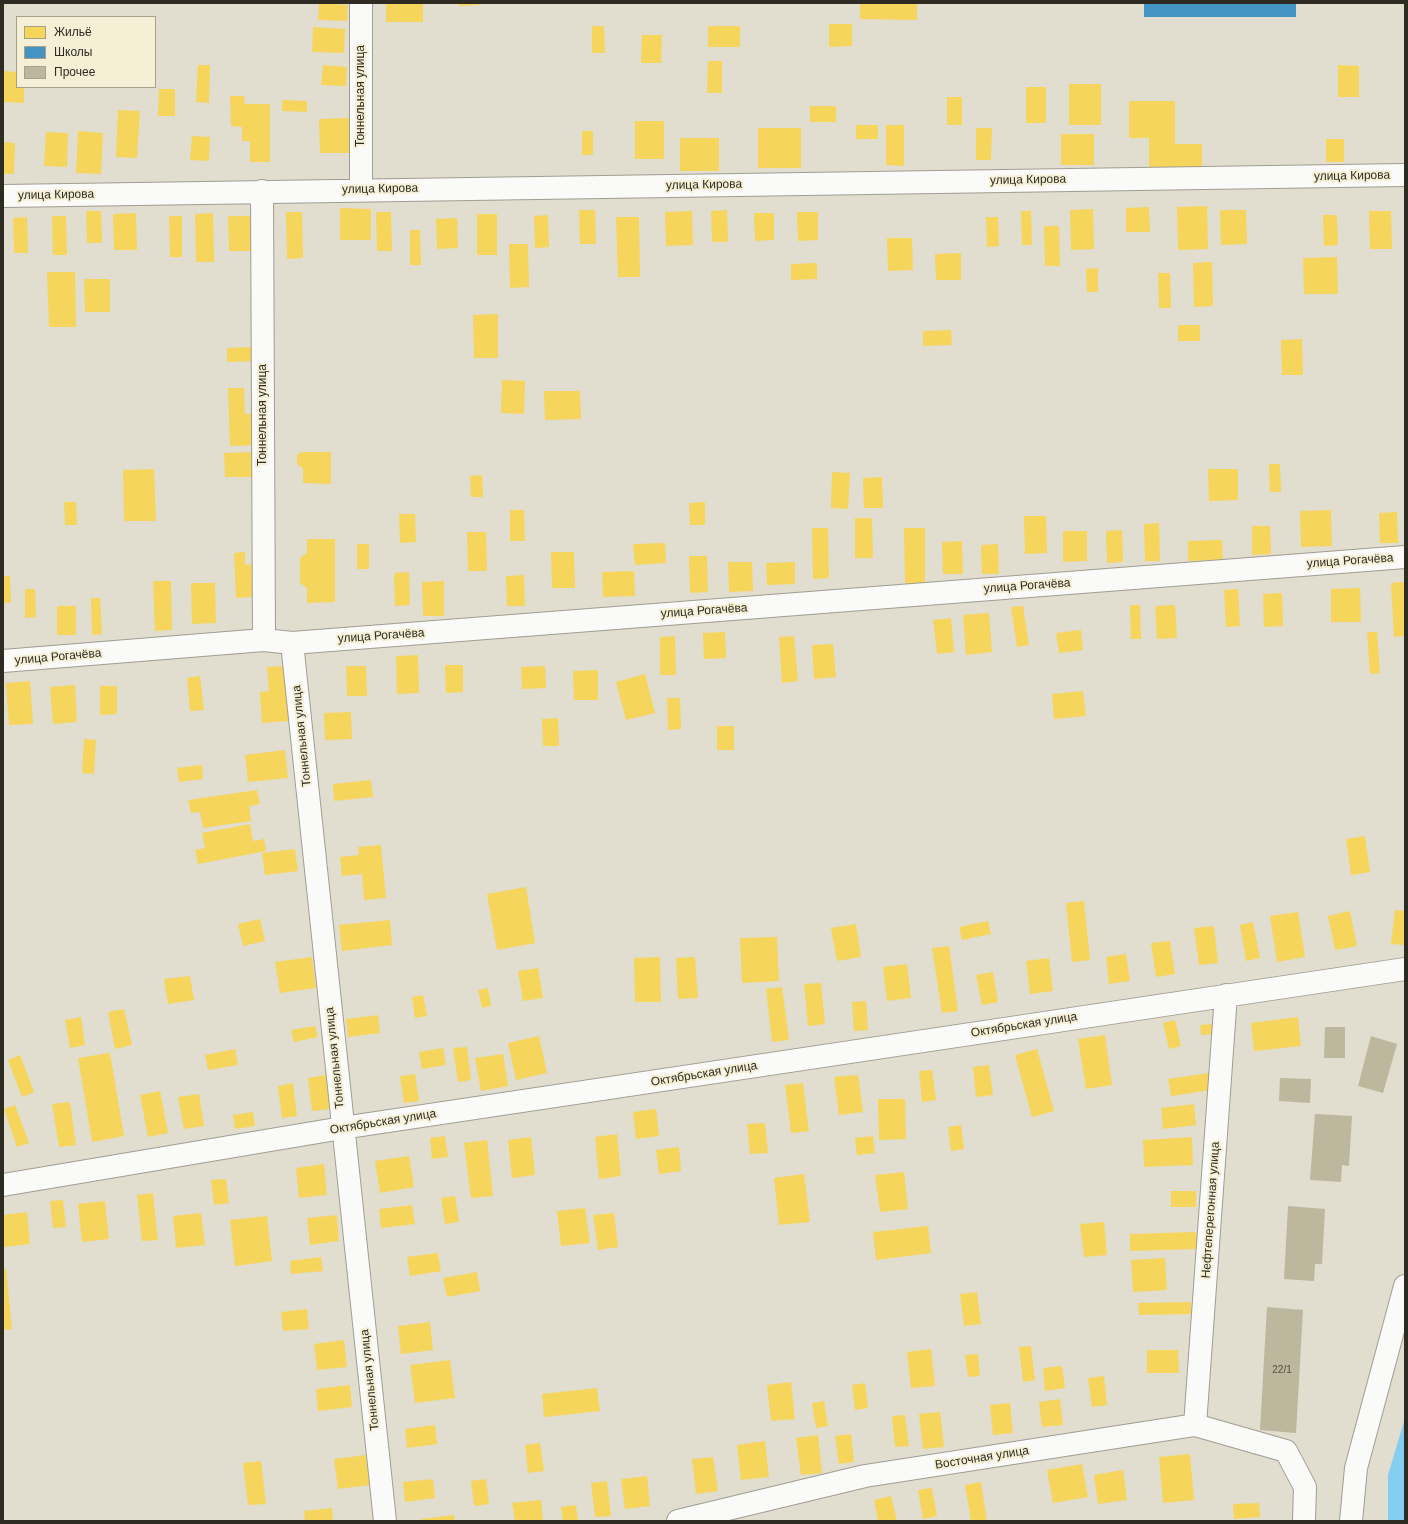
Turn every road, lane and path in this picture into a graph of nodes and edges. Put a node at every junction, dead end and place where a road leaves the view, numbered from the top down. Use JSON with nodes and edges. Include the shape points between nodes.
{"nodes":[{"id":1,"x":361,"y":3,"type":"edge"},
{"id":2,"x":1405,"y":175,"type":"edge"},
{"id":3,"x":362,"y":190,"type":"junction"},
{"id":4,"x":262,"y":191,"type":"junction"},
{"id":5,"x":3,"y":196,"type":"edge"},
{"id":6,"x":1405,"y":557,"type":"edge"},
{"id":7,"x":264,"y":640,"type":"junction"},
{"id":8,"x":292,"y":643,"type":"junction"},
{"id":9,"x":3,"y":662,"type":"edge"},
{"id":10,"x":1405,"y":969,"type":"edge"},
{"id":11,"x":1226,"y":995,"type":"junction"},
{"id":12,"x":342,"y":1128,"type":"junction"},
{"id":13,"x":3,"y":1185,"type":"edge"},
{"id":14,"x":1405,"y":1286,"type":"edge"},
{"id":15,"x":1195,"y":1425,"type":"junction"},
{"id":16,"x":385,"y":1521,"type":"edge"},
{"id":17,"x":678,"y":1521,"type":"edge"},
{"id":18,"x":1304,"y":1521,"type":"edge"},
{"id":19,"x":1351,"y":1521,"type":"edge"}],
"edges":[{"from":1,"to":3,"type":"street","name":"Тоннельная улица"},
{"from":2,"to":3,"type":"street","name":"улица Кирова"},
{"from":3,"to":4,"type":"street","name":"улица Кирова"},
{"from":4,"to":5,"type":"street","name":"улица Кирова"},
{"from":4,"to":7,"type":"street","name":"Тоннельная улица"},
{"from":6,"to":8,"type":"street","name":"улица Рогачёва"},
{"from":7,"to":8,"type":"street","name":"улица Рогачёва"},
{"from":7,"to":9,"type":"street","name":"улица Рогачёва"},
{"from":8,"to":12,"type":"street","name":"Тоннельная улица"},
{"from":10,"to":11,"type":"street","name":"Октябрьская улица"},
{"from":11,"to":12,"type":"street","name":"Октябрьская улица"},
{"from":11,"to":15,"type":"street","name":"Нефтеперегонная улица"},
{"from":12,"to":13,"type":"street","name":"Октябрьская улица"},
{"from":12,"to":16,"type":"street","name":"Тоннельная улица"},
{"from":14,"to":19,"type":"street","via":[[1356,1468]]},
{"from":15,"to":17,"type":"street","name":"Восточная улица","via":[[865,1476]]},
{"from":15,"to":18,"type":"street","name":"Восточная улица","via":[[1286,1451],[1305,1487]]}]}
